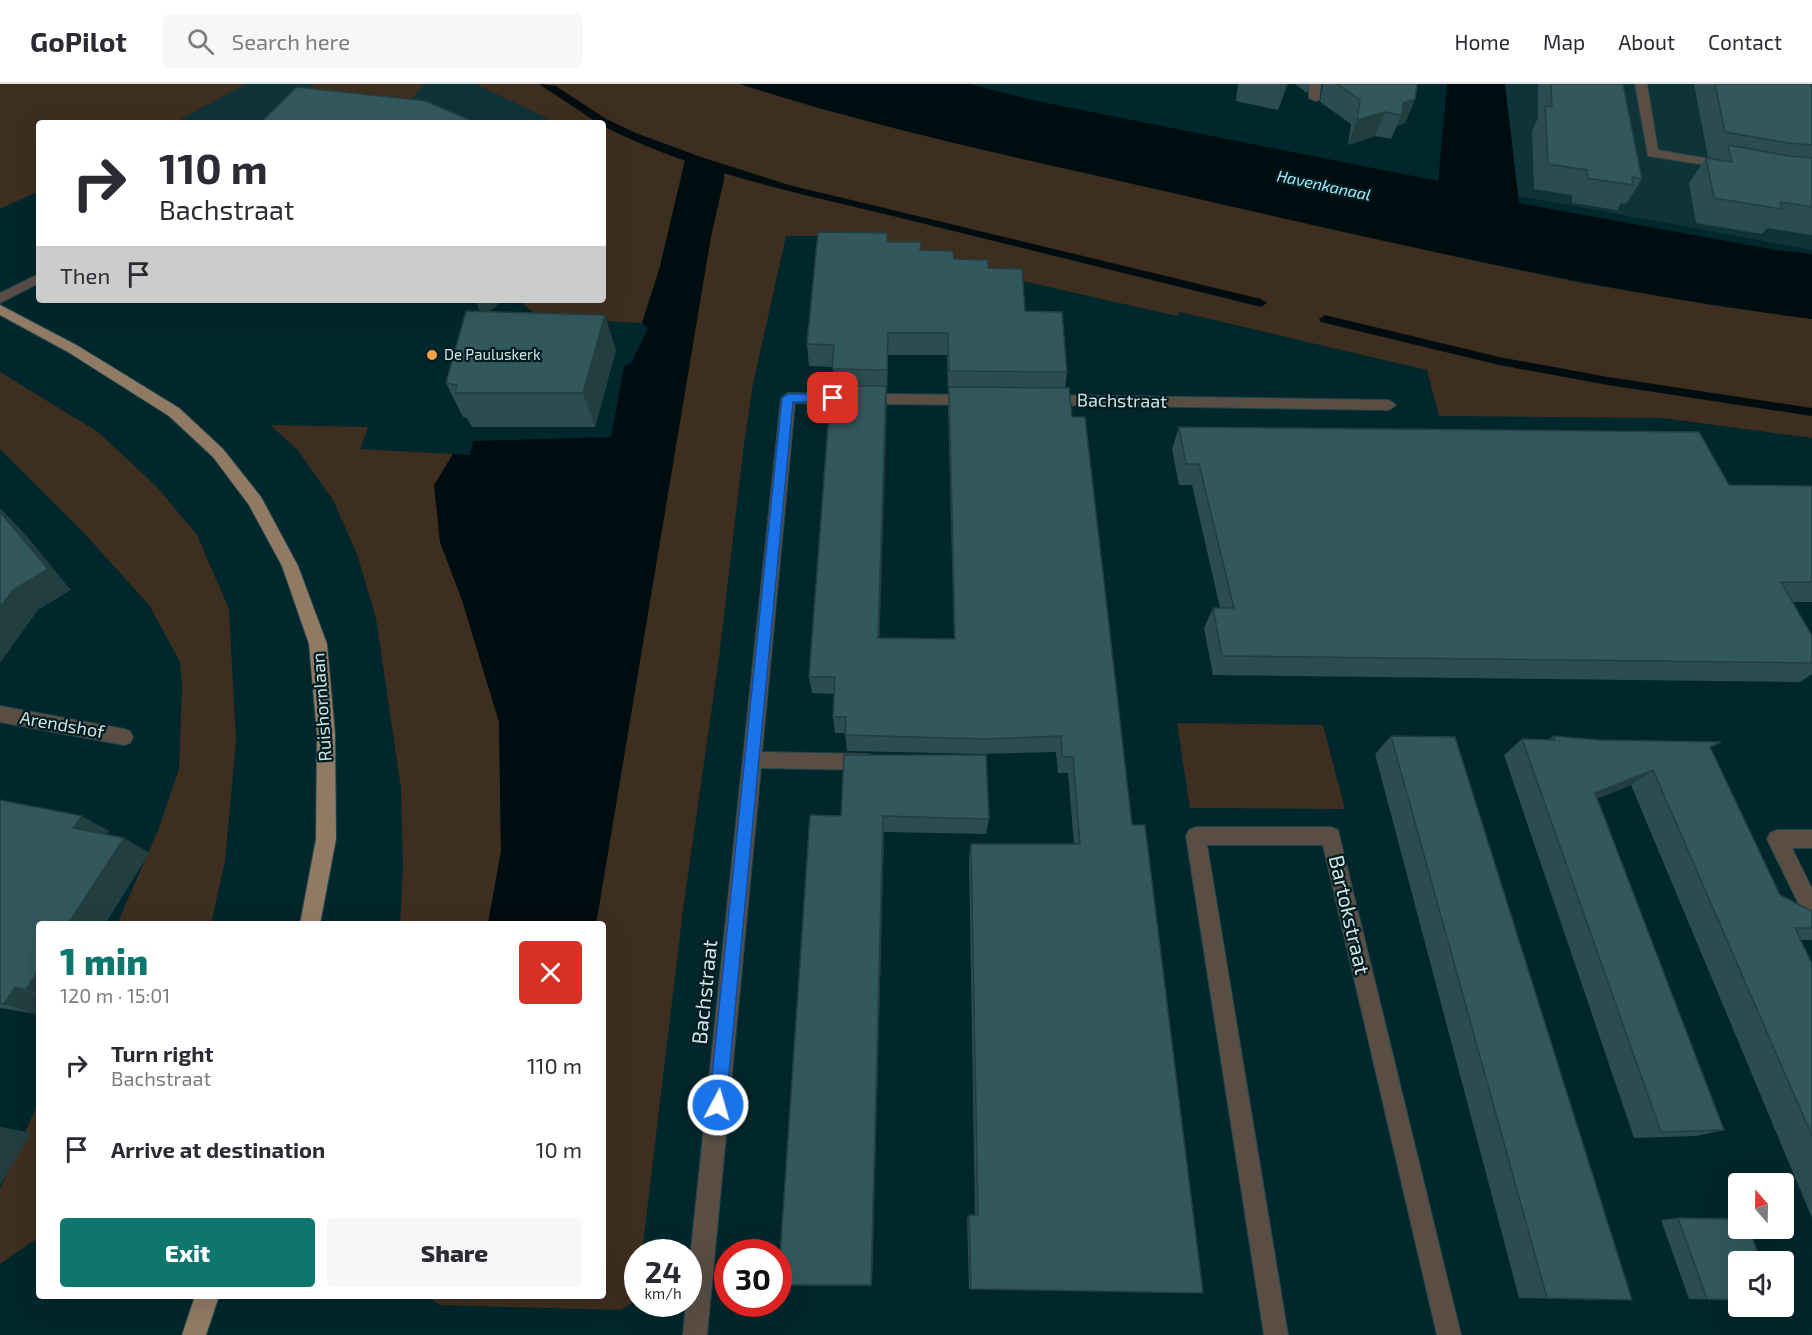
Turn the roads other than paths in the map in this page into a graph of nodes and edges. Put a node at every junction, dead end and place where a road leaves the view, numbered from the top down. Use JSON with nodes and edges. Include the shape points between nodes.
{"nodes":[{"id":1,"x":1315,"y":84,"type":"edge"},
{"id":2,"x":1641,"y":84,"type":"edge"},
{"id":3,"x":1315,"y":98,"type":"dead end"},
{"id":4,"x":1734,"y":168,"type":"edge"},
{"id":5,"x":36,"y":280,"type":"edge"},
{"id":6,"x":0,"y":299,"type":"edge"},
{"id":7,"x":0,"y":309,"type":"edge"},
{"id":8,"x":993,"y":400,"type":"edge"},
{"id":9,"x":1028,"y":400,"type":"edge"},
{"id":10,"x":1389,"y":405,"type":"dead end"},
{"id":11,"x":0,"y":714,"type":"edge"},
{"id":12,"x":124,"y":737,"type":"dead end"},
{"id":13,"x":752,"y":760,"type":"junction"},
{"id":14,"x":883,"y":762,"type":"edge"},
{"id":15,"x":1812,"y":839,"type":"edge"},
{"id":16,"x":1812,"y":910,"type":"edge"},
{"id":17,"x":311,"y":921,"type":"edge"},
{"id":18,"x":206,"y":1299,"type":"edge"},
{"id":19,"x":194,"y":1335,"type":"edge"},
{"id":20,"x":695,"y":1335,"type":"edge"},
{"id":21,"x":1276,"y":1335,"type":"edge"},
{"id":22,"x":1449,"y":1335,"type":"edge"}],
"edges":[{"from":1,"to":3,"type":"street"},
{"from":2,"to":4,"type":"street","via":[[1652,153]]},
{"from":5,"to":6,"type":"street"},
{"from":7,"to":17,"type":"main road","name":"Ruishornlaan","via":[[174,411],[218,453],[255,501],[290,566],[318,644],[326,734],[326,839]]},
{"from":8,"to":13,"type":"street","name":"Bachstraat","via":[[788,398]]},
{"from":9,"to":10,"type":"street","name":"Bachstraat"},
{"from":11,"to":12,"type":"street","name":"Arendshof"},
{"from":13,"to":14,"type":"street"},
{"from":13,"to":20,"type":"street","name":"Bachstraat"},
{"from":15,"to":16,"type":"street","via":[[1777,839]]},
{"from":18,"to":19,"type":"main road"},
{"from":21,"to":22,"type":"street","name":"Bartokstraat","via":[[1196,836],[1331,836]]}]}
